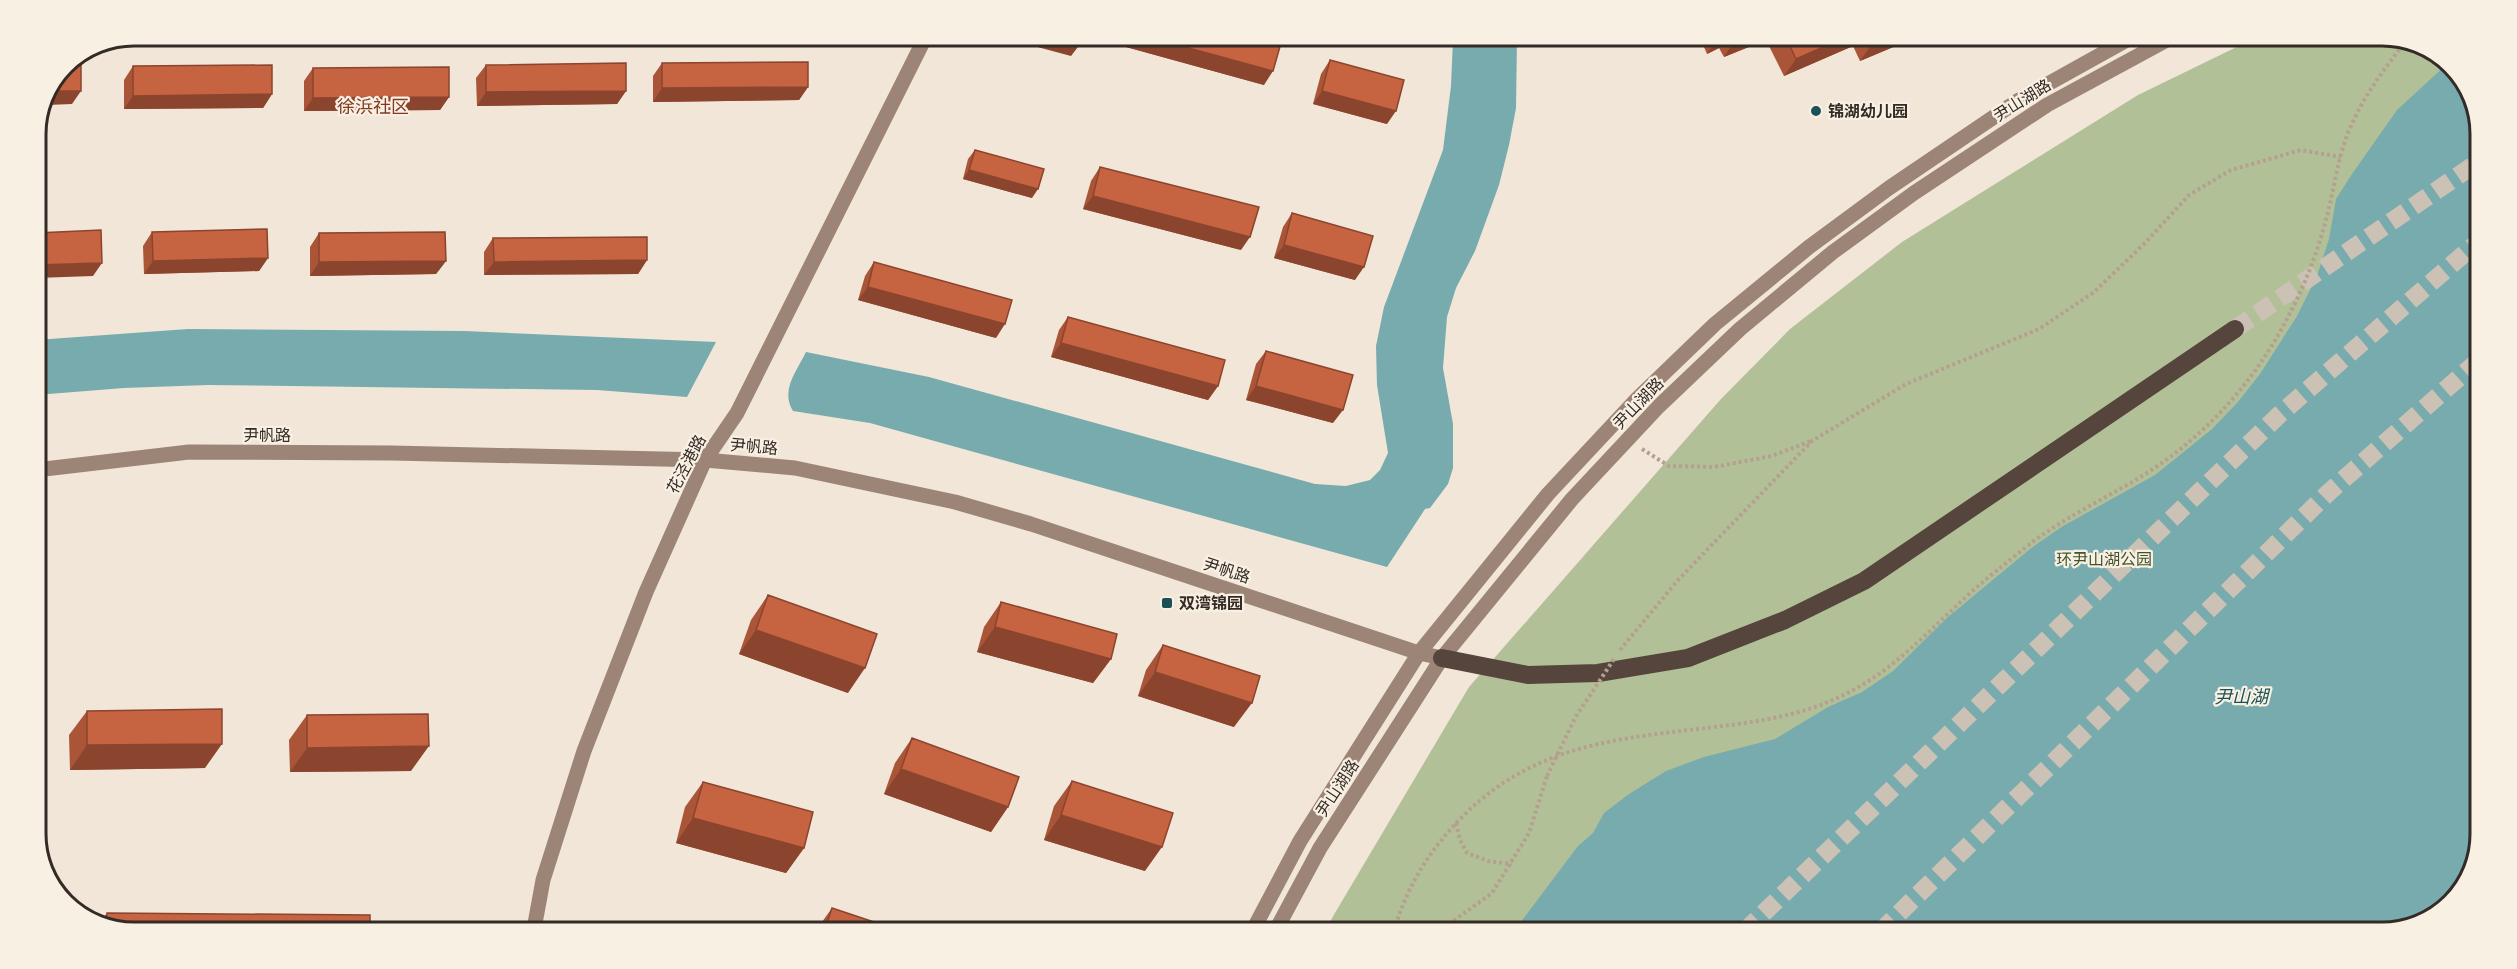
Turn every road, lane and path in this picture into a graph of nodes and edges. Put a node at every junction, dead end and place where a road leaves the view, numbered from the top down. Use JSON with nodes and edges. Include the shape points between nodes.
{"nodes":[{"id":1,"x":921,"y":46,"type":"edge"},
{"id":2,"x":2116,"y":46,"type":"edge"},
{"id":3,"x":2156,"y":46,"type":"edge"},
{"id":4,"x":2400,"y":48,"type":"edge"},
{"id":5,"x":2341,"y":157,"type":"junction"},
{"id":6,"x":2235,"y":329,"type":"tunnel mouth"},
{"id":7,"x":1628,"y":440,"type":"junction"},
{"id":8,"x":1812,"y":441,"type":"junction"},
{"id":9,"x":705,"y":459,"type":"junction"},
{"id":10,"x":46,"y":469,"type":"edge"},
{"id":11,"x":1419,"y":652,"type":"junction"},
{"id":12,"x":1442,"y":658,"type":"junction"},
{"id":13,"x":1456,"y":823,"type":"junction"},
{"id":14,"x":1512,"y":864,"type":"junction"},
{"id":15,"x":535,"y":922,"type":"edge"},
{"id":16,"x":1257,"y":922,"type":"edge"},
{"id":17,"x":1280,"y":922,"type":"edge"},
{"id":18,"x":1397,"y":922,"type":"edge"},
{"id":19,"x":1452,"y":922,"type":"edge"}],
"edges":[{"from":1,"to":9,"type":"main road","name":"花泾港路","via":[[737,414]]},
{"from":2,"to":11,"type":"main road","name":"尹山湖路","via":[[2019,100],[1889,188],[1715,324],[1635,401],[1548,494]]},
{"from":3,"to":7,"type":"main road","name":"尹山湖路","via":[[2047,105],[1833,252],[1740,328]]},
{"from":4,"to":5,"type":"path","via":[[2376,78],[2351,126]]},
{"from":5,"to":8,"type":"path","via":[[2301,150],[2231,170],[2189,195],[2094,292],[2039,329],[1906,384]]},
{"from":5,"to":13,"type":"path","via":[[2316,254],[2288,317],[2233,399],[2157,466],[2049,530],[1952,609],[1895,663],[1856,689],[1817,708],[1777,718],[1584,746],[1537,762],[1502,783]]},
{"from":6,"to":12,"type":"highway","via":[[1864,581],[1785,620],[1688,658],[1598,673],[1528,675]]},
{"from":7,"to":8,"type":"path","via":[[1669,466],[1703,466],[1772,456]]},
{"from":7,"to":12,"type":"main road","name":"尹山湖路","via":[[1572,499]]},
{"from":8,"to":14,"type":"path","bridge":true,"via":[[1678,580],[1619,651],[1575,718],[1547,776],[1529,833]]},
{"from":9,"to":10,"type":"main road","name":"尹帆路","via":[[189,452]]},
{"from":9,"to":11,"type":"main road","name":"尹帆路","via":[[795,468],[955,502]]},
{"from":9,"to":15,"type":"main road","name":"花泾港路","via":[[646,592],[584,751],[543,880]]},
{"from":11,"to":12,"type":"main road","name":"尹帆路"},
{"from":11,"to":16,"type":"main road","name":"尹山湖路","via":[[1300,841]]},
{"from":12,"to":17,"type":"main road","name":"尹山湖路","via":[[1320,848]]},
{"from":13,"to":14,"type":"path","via":[[1467,853]]},
{"from":13,"to":18,"type":"path","via":[[1426,858],[1402,903]]},
{"from":14,"to":19,"type":"path","via":[[1492,893]]}]}
